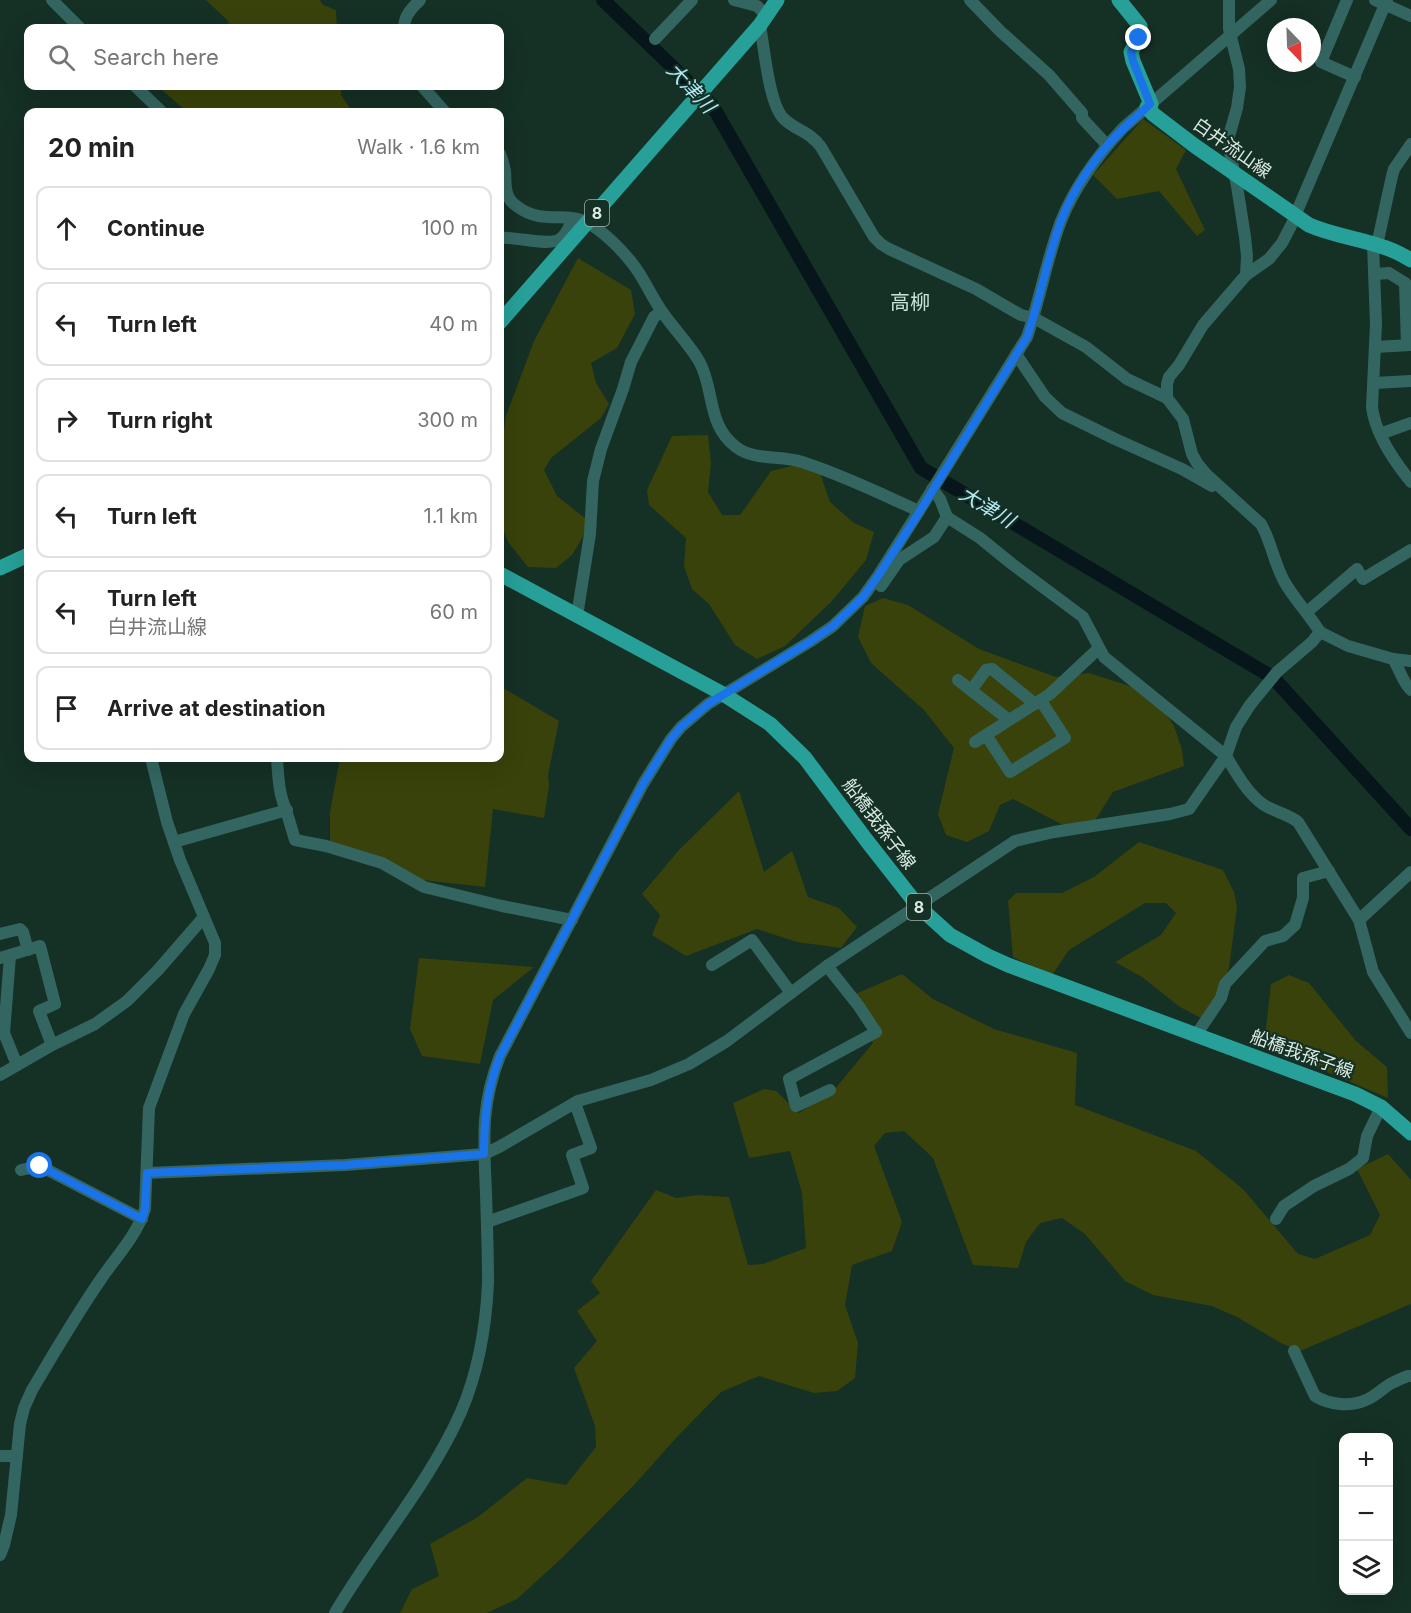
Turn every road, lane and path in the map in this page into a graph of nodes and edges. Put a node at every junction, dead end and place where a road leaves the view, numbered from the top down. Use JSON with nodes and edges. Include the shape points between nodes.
{"nodes":[{"id":1,"x":52,"y":0,"type":"edge"},
{"id":2,"x":420,"y":0,"type":"edge"},
{"id":3,"x":692,"y":0,"type":"edge"},
{"id":4,"x":734,"y":0,"type":"edge"},
{"id":5,"x":777,"y":0,"type":"edge"},
{"id":6,"x":970,"y":0,"type":"edge"},
{"id":7,"x":1119,"y":0,"type":"edge"},
{"id":8,"x":1228,"y":0,"type":"edge"},
{"id":9,"x":1271,"y":0,"type":"edge"},
{"id":10,"x":1347,"y":0,"type":"edge"},
{"id":11,"x":1383,"y":2,"type":"edge"},
{"id":12,"x":1411,"y":16,"type":"edge"},
{"id":13,"x":764,"y":21,"type":"junction"},
{"id":14,"x":76,"y":24,"type":"edge"},
{"id":15,"x":404,"y":24,"type":"edge"},
{"id":16,"x":1230,"y":36,"type":"junction"},
{"id":17,"x":655,"y":39,"type":"dead end"},
{"id":18,"x":1355,"y":77,"type":"junction"},
{"id":19,"x":139,"y":90,"type":"edge"},
{"id":20,"x":426,"y":90,"type":"edge"},
{"id":21,"x":1149,"y":106,"type":"junction"},
{"id":22,"x":158,"y":108,"type":"edge"},
{"id":23,"x":441,"y":108,"type":"edge"},
{"id":24,"x":1411,"y":144,"type":"edge"},
{"id":25,"x":1107,"y":145,"type":"junction"},
{"id":26,"x":504,"y":167,"type":"edge"},
{"id":27,"x":1234,"y":173,"type":"junction"},
{"id":28,"x":1295,"y":216,"type":"junction"},
{"id":29,"x":580,"y":221,"type":"junction"},
{"id":30,"x":504,"y":238,"type":"edge"},
{"id":31,"x":1375,"y":244,"type":"junction"},
{"id":32,"x":1411,"y":260,"type":"edge"},
{"id":33,"x":1374,"y":274,"type":"junction"},
{"id":34,"x":1246,"y":275,"type":"junction"},
{"id":35,"x":1408,"y":286,"type":"edge"},
{"id":36,"x":662,"y":312,"type":"junction"},
{"id":37,"x":504,"y":317,"type":"edge"},
{"id":38,"x":1034,"y":318,"type":"junction"},
{"id":39,"x":1409,"y":345,"type":"edge"},
{"id":40,"x":1375,"y":347,"type":"junction"},
{"id":41,"x":1016,"y":354,"type":"junction"},
{"id":42,"x":1169,"y":377,"type":"junction"},
{"id":43,"x":1411,"y":381,"type":"edge"},
{"id":44,"x":1374,"y":383,"type":"junction"},
{"id":45,"x":1146,"y":389,"type":"junction"},
{"id":46,"x":1167,"y":398,"type":"junction"},
{"id":47,"x":1411,"y":423,"type":"edge"},
{"id":48,"x":1380,"y":434,"type":"junction"},
{"id":49,"x":1411,"y":458,"type":"edge"},
{"id":50,"x":1398,"y":463,"type":"junction"},
{"id":51,"x":1411,"y":482,"type":"edge"},
{"id":52,"x":933,"y":488,"type":"junction"},
{"id":53,"x":1224,"y":491,"type":"junction"},
{"id":54,"x":920,"y":511,"type":"junction"},
{"id":55,"x":947,"y":517,"type":"junction"},
{"id":56,"x":1411,"y":550,"type":"edge"},
{"id":57,"x":24,"y":557,"type":"edge"},
{"id":58,"x":0,"y":568,"type":"edge"},
{"id":59,"x":504,"y":576,"type":"edge"},
{"id":60,"x":870,"y":588,"type":"junction"},
{"id":61,"x":1307,"y":612,"type":"junction"},
{"id":62,"x":577,"y":616,"type":"junction"},
{"id":63,"x":1320,"y":632,"type":"junction"},
{"id":64,"x":1098,"y":649,"type":"junction"},
{"id":65,"x":1393,"y":659,"type":"junction"},
{"id":66,"x":1411,"y":661,"type":"edge"},
{"id":67,"x":958,"y":680,"type":"dead end"},
{"id":68,"x":972,"y":690,"type":"junction"},
{"id":69,"x":1411,"y":690,"type":"edge"},
{"id":70,"x":723,"y":694,"type":"junction"},
{"id":71,"x":1038,"y":702,"type":"junction"},
{"id":72,"x":1009,"y":720,"type":"junction"},
{"id":73,"x":1226,"y":756,"type":"junction"},
{"id":74,"x":152,"y":762,"type":"edge"},
{"id":75,"x":277,"y":762,"type":"edge"},
{"id":76,"x":287,"y":810,"type":"junction"},
{"id":77,"x":174,"y":842,"type":"junction"},
{"id":78,"x":1329,"y":871,"type":"junction"},
{"id":79,"x":1411,"y":872,"type":"edge"},
{"id":80,"x":918,"y":906,"type":"junction"},
{"id":81,"x":204,"y":917,"type":"junction"},
{"id":82,"x":572,"y":920,"type":"junction"},
{"id":83,"x":1359,"y":920,"type":"junction"},
{"id":84,"x":0,"y":934,"type":"edge"},
{"id":85,"x":28,"y":950,"type":"junction"},
{"id":86,"x":5,"y":957,"type":"edge"},
{"id":87,"x":712,"y":965,"type":"dead end"},
{"id":88,"x":827,"y":966,"type":"junction"},
{"id":89,"x":791,"y":993,"type":"junction"},
{"id":90,"x":1411,"y":1034,"type":"edge"},
{"id":91,"x":1196,"y":1035,"type":"junction"},
{"id":92,"x":52,"y":1045,"type":"junction"},
{"id":93,"x":17,"y":1065,"type":"junction"},
{"id":94,"x":0,"y":1075,"type":"edge"},
{"id":95,"x":830,"y":1090,"type":"dead end"},
{"id":96,"x":574,"y":1103,"type":"junction"},
{"id":97,"x":1381,"y":1107,"type":"junction"},
{"id":98,"x":1411,"y":1133,"type":"edge"},
{"id":99,"x":484,"y":1154,"type":"junction"},
{"id":100,"x":21,"y":1170,"type":"dead end"},
{"id":101,"x":147,"y":1173,"type":"junction"},
{"id":102,"x":142,"y":1219,"type":"junction"},
{"id":103,"x":1276,"y":1220,"type":"dead end"},
{"id":104,"x":487,"y":1222,"type":"junction"},
{"id":105,"x":1294,"y":1351,"type":"dead end"},
{"id":106,"x":1411,"y":1376,"type":"edge"},
{"id":107,"x":0,"y":1456,"type":"edge"},
{"id":108,"x":17,"y":1456,"type":"junction"},
{"id":109,"x":0,"y":1555,"type":"edge"},
{"id":110,"x":335,"y":1613,"type":"edge"}],
"edges":[{"from":1,"to":14,"type":"street"},
{"from":2,"to":15,"type":"street"},
{"from":3,"to":17,"type":"street"},
{"from":4,"to":13,"type":"street","via":[[757,6]]},
{"from":5,"to":13,"type":"main road","number":"8"},
{"from":6,"to":25,"type":"street","via":[[1049,75]]},
{"from":7,"to":21,"type":"main road","name":"白井流山線","via":[[1140,26],[1141,33],[1131,52]]},
{"from":8,"to":16,"type":"street"},
{"from":9,"to":16,"type":"street"},
{"from":10,"to":18,"type":"street","via":[[1321,62]]},
{"from":11,"to":12,"type":"street"},
{"from":11,"to":18,"type":"street"},
{"from":13,"to":29,"type":"main road","number":"8"},
{"from":13,"to":38,"type":"street","via":[[772,95],[779,112],[815,138],[874,237],[890,249]]},
{"from":16,"to":21,"type":"street"},
{"from":16,"to":27,"type":"street","via":[[1240,87],[1229,136]]},
{"from":18,"to":28,"type":"street"},
{"from":19,"to":22,"type":"street"},
{"from":20,"to":23,"type":"street"},
{"from":21,"to":25,"type":"street"},
{"from":21,"to":27,"type":"main road","name":"白井流山線","via":[[1153,114]]},
{"from":24,"to":31,"type":"street","via":[[1394,169]]},
{"from":25,"to":38,"type":"street","via":[[1062,218]]},
{"from":26,"to":29,"type":"street","via":[[505,189],[514,205],[538,217]]},
{"from":27,"to":28,"type":"main road","name":"白井流山線"},
{"from":27,"to":34,"type":"street","via":[[1245,237]]},
{"from":28,"to":31,"type":"main road","name":"白井流山線","via":[[1326,232]]},
{"from":28,"to":34,"type":"street","via":[[1269,259]]},
{"from":29,"to":30,"type":"street","via":[[558,241]]},
{"from":29,"to":36,"type":"street","via":[[631,261]]},
{"from":29,"to":37,"type":"main road","number":"8"},
{"from":31,"to":32,"type":"main road","name":"白井流山線"},
{"from":31,"to":33,"type":"street"},
{"from":33,"to":35,"type":"street","via":[[1389,273]]},
{"from":33,"to":40,"type":"street"},
{"from":34,"to":42,"type":"street","via":[[1203,325]]},
{"from":35,"to":39,"type":"street"},
{"from":36,"to":54,"type":"street","via":[[699,361],[718,424],[735,446],[751,454],[798,460],[833,472]]},
{"from":36,"to":62,"type":"street","via":[[654,317],[631,362],[601,449],[593,481],[590,534]]},
{"from":38,"to":41,"type":"street"},
{"from":38,"to":45,"type":"street","via":[[1086,347]]},
{"from":39,"to":40,"type":"street"},
{"from":40,"to":44,"type":"street"},
{"from":41,"to":52,"type":"street"},
{"from":41,"to":53,"type":"street","via":[[1041,392],[1062,413]]},
{"from":42,"to":45,"type":"street"},
{"from":42,"to":46,"type":"street"},
{"from":43,"to":44,"type":"street"},
{"from":44,"to":48,"type":"street","via":[[1373,416]]},
{"from":45,"to":46,"type":"street"},
{"from":46,"to":53,"type":"street","via":[[1183,419],[1197,463]]},
{"from":47,"to":48,"type":"street"},
{"from":48,"to":50,"type":"street"},
{"from":49,"to":50,"type":"street"},
{"from":50,"to":51,"type":"street"},
{"from":52,"to":54,"type":"street"},
{"from":52,"to":55,"type":"street"},
{"from":53,"to":61,"type":"street","via":[[1261,524],[1285,583]]},
{"from":54,"to":60,"type":"street"},
{"from":55,"to":60,"type":"street","via":[[934,537],[899,560],[876,592]]},
{"from":55,"to":64,"type":"street","via":[[981,538],[1083,617]]},
{"from":56,"to":61,"type":"street","via":[[1363,579],[1357,569]]},
{"from":57,"to":58,"type":"main road"},
{"from":59,"to":62,"type":"main road","name":"船橋我孫子線","number":"8"},
{"from":60,"to":70,"type":"street","via":[[833,626]]},
{"from":61,"to":63,"type":"street"},
{"from":62,"to":70,"type":"main road","name":"船橋我孫子線","number":"8"},
{"from":63,"to":65,"type":"street","via":[[1348,646]]},
{"from":63,"to":73,"type":"street","via":[[1277,672],[1250,705],[1236,727]]},
{"from":64,"to":71,"type":"street"},
{"from":64,"to":73,"type":"street"},
{"from":65,"to":66,"type":"street"},
{"from":65,"to":69,"type":"street"},
{"from":67,"to":68,"type":"street"},
{"from":68,"to":71,"type":"street","via":[[986,670],[992,669]]},
{"from":68,"to":72,"type":"street"},
{"from":70,"to":80,"type":"main road","name":"船橋我孫子線","number":"8","via":[[770,724],[805,758]]},
{"from":70,"to":82,"type":"street","via":[[671,739]]},
{"from":71,"to":72,"type":"street"},
{"from":71,"to":72,"type":"street","via":[[1065,738],[1010,772],[980,739]]},
{"from":73,"to":78,"type":"street","via":[[1254,796],[1298,822]]},
{"from":73,"to":80,"type":"street","via":[[1190,809],[1015,841]]},
{"from":74,"to":77,"type":"street"},
{"from":75,"to":76,"type":"street"},
{"from":76,"to":77,"type":"street"},
{"from":76,"to":82,"type":"street","via":[[295,840],[382,862],[423,887]]},
{"from":77,"to":81,"type":"street"},
{"from":78,"to":83,"type":"street"},
{"from":78,"to":91,"type":"street","via":[[1304,878],[1295,925],[1283,936],[1265,941],[1225,984],[1221,998]]},
{"from":79,"to":83,"type":"street"},
{"from":80,"to":88,"type":"street"},
{"from":80,"to":91,"type":"main road","name":"船橋我孫子線","number":"8","via":[[950,935],[988,956]]},
{"from":81,"to":92,"type":"street","via":[[127,1001],[95,1024]]},
{"from":81,"to":101,"type":"street","via":[[215,943],[215,955],[184,1014],[149,1108]]},
{"from":82,"to":99,"type":"street","via":[[492,1075],[484,1124]]},
{"from":83,"to":90,"type":"street","via":[[1373,972]]},
{"from":84,"to":85,"type":"street","via":[[20,929]]},
{"from":85,"to":86,"type":"street"},
{"from":85,"to":92,"type":"street","via":[[40,946],[55,1004],[39,1011]]},
{"from":86,"to":93,"type":"street","via":[[4,1033]]},
{"from":87,"to":89,"type":"street","via":[[752,940]]},
{"from":88,"to":89,"type":"street"},
{"from":88,"to":95,"type":"street","via":[[876,1032],[789,1079],[796,1106]]},
{"from":89,"to":96,"type":"street","via":[[748,1027],[689,1064]]},
{"from":91,"to":97,"type":"main road","name":"船橋我孫子線","number":"8"},
{"from":92,"to":93,"type":"street"},
{"from":93,"to":94,"type":"street"},
{"from":96,"to":99,"type":"street"},
{"from":96,"to":104,"type":"street","via":[[591,1148],[572,1155],[583,1188]]},
{"from":97,"to":98,"type":"main road","name":"船橋我孫子線","number":"8"},
{"from":97,"to":103,"type":"street","via":[[1367,1136],[1363,1158],[1284,1206]]},
{"from":99,"to":101,"type":"street","via":[[345,1165]]},
{"from":99,"to":104,"type":"street"},
{"from":100,"to":102,"type":"street","via":[[40,1166]]},
{"from":101,"to":102,"type":"street"},
{"from":102,"to":108,"type":"street","via":[[32,1390],[20,1425]]},
{"from":104,"to":110,"type":"street","via":[[488,1283],[482,1344],[461,1411],[425,1476]]},
{"from":105,"to":106,"type":"street","via":[[1316,1396],[1336,1404],[1364,1401],[1389,1384]]},
{"from":107,"to":108,"type":"street"},
{"from":108,"to":109,"type":"street","via":[[12,1515]]}]}
